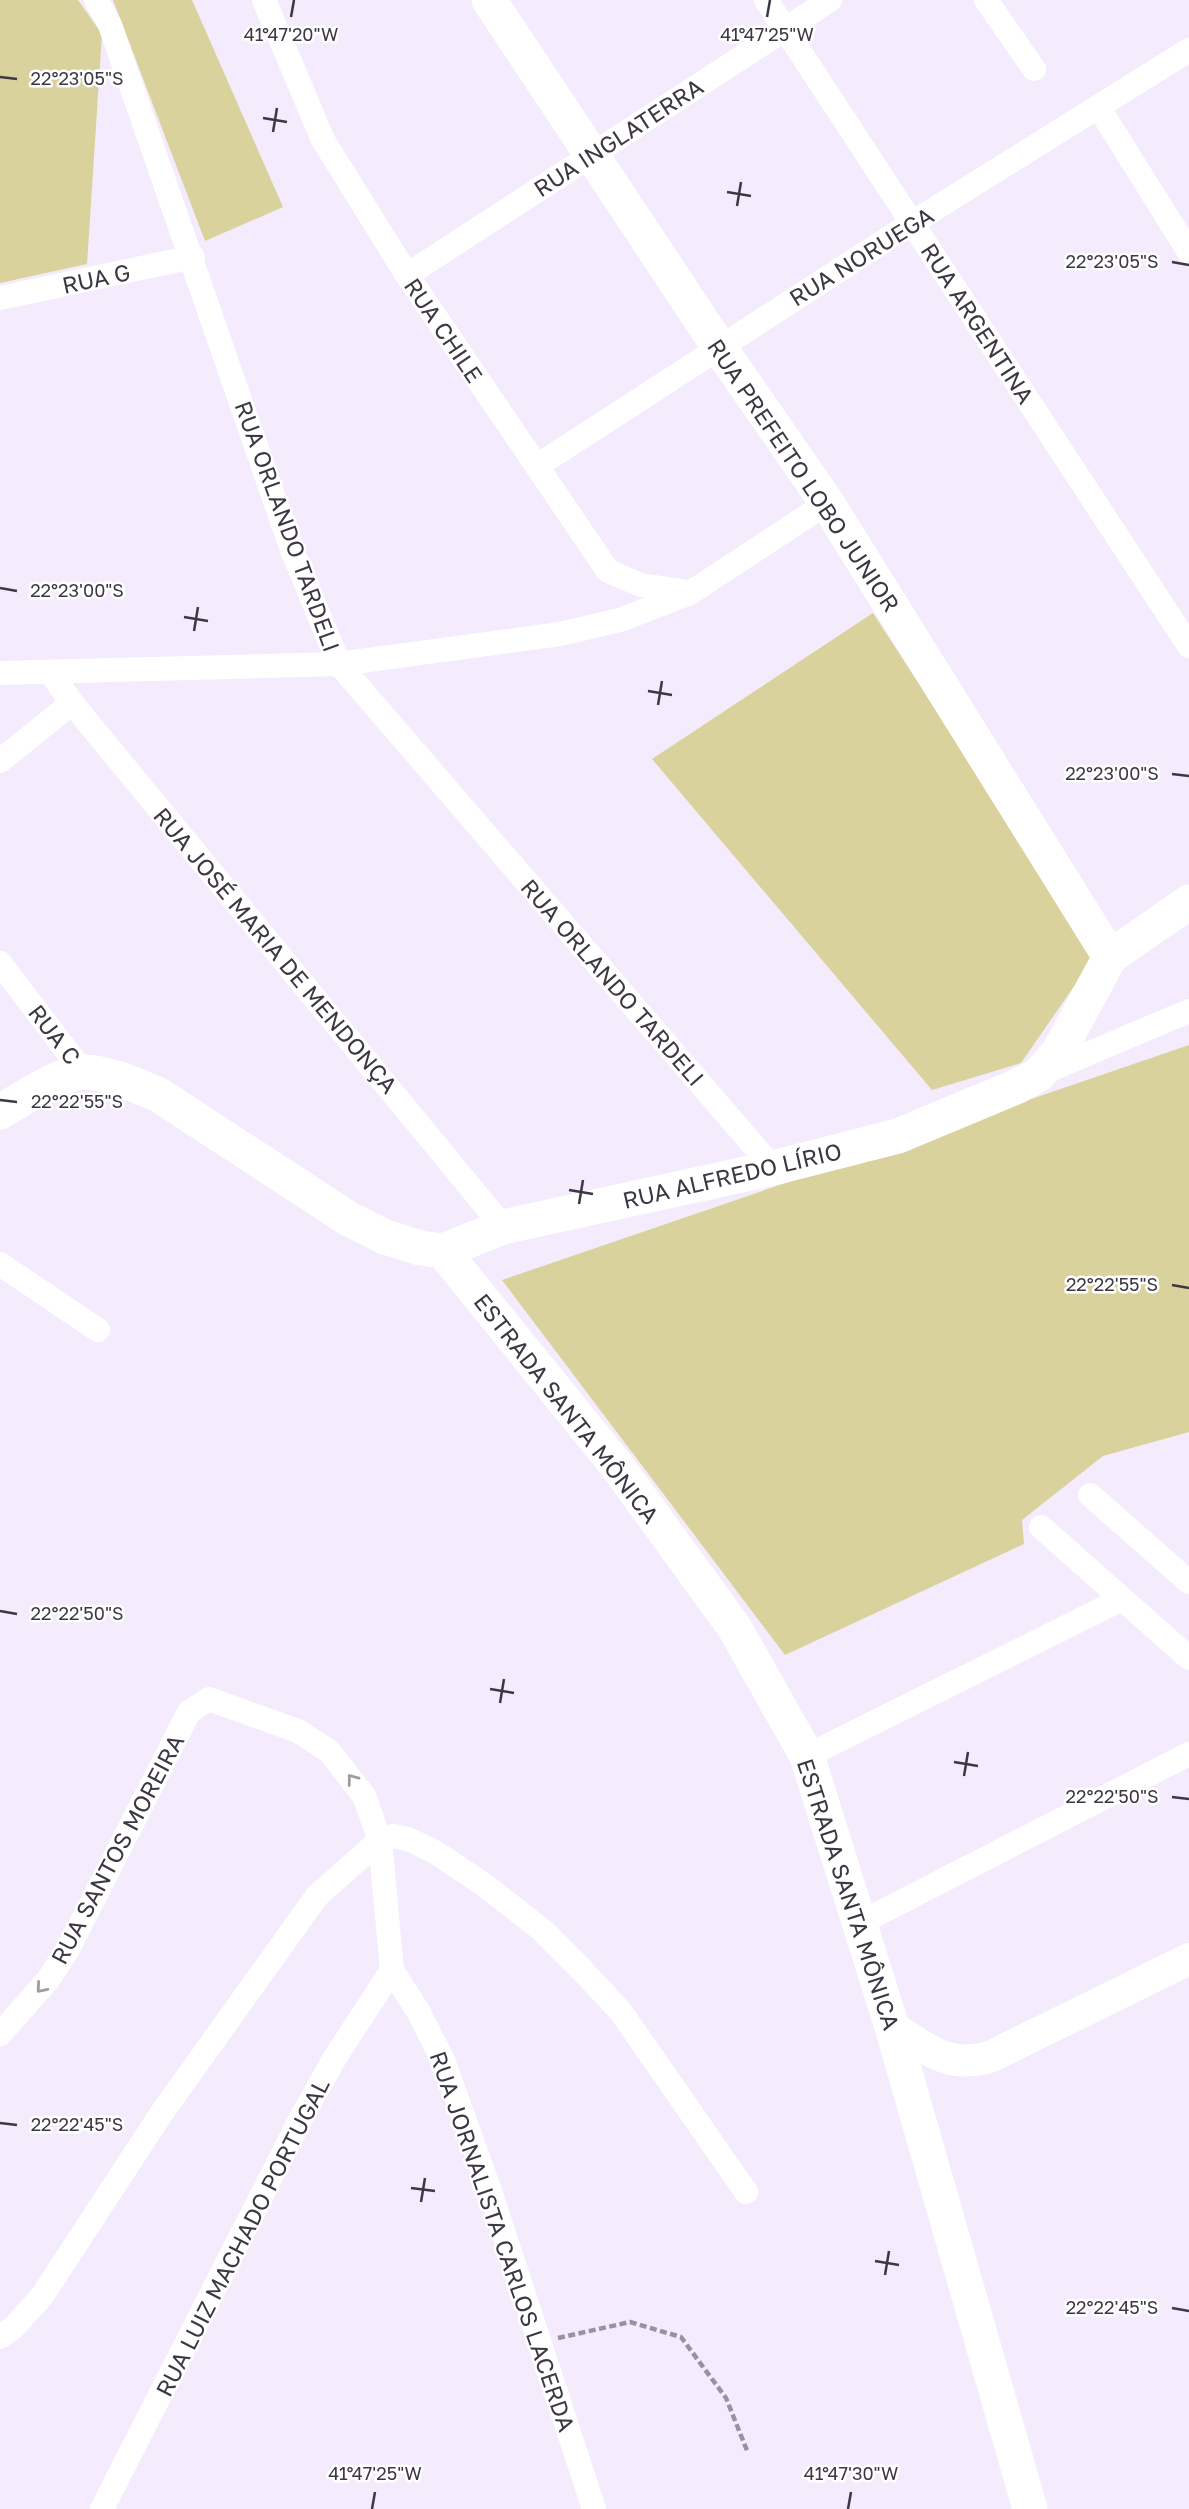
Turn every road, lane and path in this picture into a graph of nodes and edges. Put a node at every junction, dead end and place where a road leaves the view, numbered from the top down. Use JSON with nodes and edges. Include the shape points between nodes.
{"nodes":[{"id":1,"x":96,"y":0,"type":"edge"},
{"id":2,"x":264,"y":0,"type":"edge"},
{"id":3,"x":489,"y":0,"type":"edge"},
{"id":4,"x":766,"y":0,"type":"edge"},
{"id":5,"x":830,"y":0,"type":"edge"},
{"id":6,"x":986,"y":0,"type":"edge"},
{"id":7,"x":786,"y":30,"type":"junction"},
{"id":8,"x":1189,"y":50,"type":"edge"},
{"id":9,"x":1034,"y":69,"type":"dead end"},
{"id":10,"x":1098,"y":108,"type":"junction"},
{"id":11,"x":591,"y":153,"type":"junction"},
{"id":12,"x":912,"y":223,"type":"junction"},
{"id":13,"x":1189,"y":252,"type":"edge"},
{"id":14,"x":193,"y":257,"type":"junction"},
{"id":15,"x":407,"y":275,"type":"junction"},
{"id":16,"x":0,"y":298,"type":"edge"},
{"id":17,"x":719,"y":347,"type":"junction"},
{"id":18,"x":537,"y":466,"type":"junction"},
{"id":19,"x":827,"y":503,"type":"junction"},
{"id":20,"x":690,"y":593,"type":"junction"},
{"id":21,"x":1189,"y":646,"type":"edge"},
{"id":22,"x":339,"y":664,"type":"junction"},
{"id":23,"x":50,"y":672,"type":"junction"},
{"id":24,"x":0,"y":673,"type":"edge"},
{"id":25,"x":72,"y":703,"type":"junction"},
{"id":26,"x":0,"y":761,"type":"edge"},
{"id":27,"x":1189,"y":902,"type":"edge"},
{"id":28,"x":1110,"y":957,"type":"junction"},
{"id":29,"x":0,"y":963,"type":"edge"},
{"id":30,"x":1189,"y":1011,"type":"edge"},
{"id":31,"x":83,"y":1072,"type":"junction"},
{"id":32,"x":1038,"y":1074,"type":"junction"},
{"id":33,"x":0,"y":1112,"type":"edge"},
{"id":34,"x":773,"y":1168,"type":"junction"},
{"id":35,"x":503,"y":1227,"type":"junction"},
{"id":36,"x":443,"y":1251,"type":"junction"},
{"id":37,"x":0,"y":1264,"type":"edge"},
{"id":38,"x":98,"y":1330,"type":"dead end"},
{"id":39,"x":1090,"y":1495,"type":"dead end"},
{"id":40,"x":1041,"y":1527,"type":"dead end"},
{"id":41,"x":1189,"y":1582,"type":"edge"},
{"id":42,"x":1122,"y":1599,"type":"junction"},
{"id":43,"x":1189,"y":1658,"type":"edge"},
{"id":44,"x":209,"y":1699,"type":"joint"},
{"id":45,"x":1189,"y":1754,"type":"edge"},
{"id":46,"x":807,"y":1756,"type":"junction"},
{"id":47,"x":380,"y":1840,"type":"junction"},
{"id":48,"x":860,"y":1923,"type":"junction"},
{"id":49,"x":1189,"y":1959,"type":"edge"},
{"id":50,"x":392,"y":1970,"type":"junction"},
{"id":51,"x":892,"y":2027,"type":"junction"},
{"id":52,"x":0,"y":2034,"type":"edge"},
{"id":53,"x":746,"y":2192,"type":"dead end"},
{"id":54,"x":0,"y":2337,"type":"edge"},
{"id":55,"x":541,"y":2342,"type":"junction"},
{"id":56,"x":748,"y":2454,"type":"dead end"},
{"id":57,"x":102,"y":2509,"type":"edge"},
{"id":58,"x":594,"y":2509,"type":"edge"},
{"id":59,"x":1030,"y":2509,"type":"edge"}],
"edges":[{"from":1,"to":14,"type":"street","name":"RUA ORLANDO TARDELI","via":[[110,25]]},
{"from":2,"to":15,"type":"street","name":"RUA CHILE","via":[[323,140]]},
{"from":3,"to":11,"type":"main road","name":"RUA PREFEITO LOBO JUNIOR"},
{"from":4,"to":7,"type":"street","name":"RUA ARGENTINA"},
{"from":5,"to":7,"type":"street","name":"RUA INGLATERRA"},
{"from":6,"to":9,"type":"street"},
{"from":7,"to":11,"type":"street","name":"RUA INGLATERRA"},
{"from":7,"to":12,"type":"street","name":"RUA ARGENTINA"},
{"from":8,"to":10,"type":"street","name":"RUA NORUEGA"},
{"from":10,"to":12,"type":"street","name":"RUA NORUEGA"},
{"from":10,"to":13,"type":"street"},
{"from":11,"to":15,"type":"street","name":"RUA INGLATERRA"},
{"from":11,"to":17,"type":"main road","name":"RUA PREFEITO LOBO JUNIOR"},
{"from":12,"to":17,"type":"street","name":"RUA NORUEGA"},
{"from":12,"to":21,"type":"street","name":"RUA ARGENTINA"},
{"from":14,"to":16,"type":"street","name":"RUA G"},
{"from":14,"to":22,"type":"street","name":"RUA ORLANDO TARDELI","via":[[292,550]]},
{"from":15,"to":18,"type":"street","name":"RUA CHILE"},
{"from":17,"to":18,"type":"street","name":"RUA NORUEGA"},
{"from":17,"to":19,"type":"main road","name":"RUA PREFEITO LOBO JUNIOR"},
{"from":18,"to":20,"type":"street","name":"RUA CHILE","via":[[608,571],[641,586]]},
{"from":19,"to":20,"type":"street"},
{"from":19,"to":28,"type":"main road","name":"RUA PREFEITO LOBO JUNIOR"},
{"from":20,"to":22,"type":"street","via":[[620,620],[560,634]]},
{"from":22,"to":23,"type":"street"},
{"from":22,"to":34,"type":"street","name":"RUA ORLANDO TARDELI"},
{"from":23,"to":24,"type":"street"},
{"from":23,"to":25,"type":"street","name":"RUA JOSÉ MARIA DE MENDONÇA"},
{"from":25,"to":26,"type":"street"},
{"from":25,"to":35,"type":"street","name":"RUA JOSÉ MARIA DE MENDONÇA"},
{"from":27,"to":28,"type":"main road"},
{"from":28,"to":32,"type":"main road","name":"RUA ALFREDO LÍRIO","via":[[1058,1053]]},
{"from":29,"to":31,"type":"street","name":"RUA C"},
{"from":30,"to":32,"type":"street"},
{"from":31,"to":33,"type":"main road","via":[[52,1082]]},
{"from":31,"to":36,"type":"main road","via":[[128,1082],[159,1096],[349,1219],[385,1237]]},
{"from":32,"to":34,"type":"main road","name":"RUA ALFREDO LÍRIO","via":[[984,1102],[898,1136]]},
{"from":34,"to":35,"type":"main road","name":"RUA ALFREDO LÍRIO"},
{"from":35,"to":36,"type":"main road","name":"RUA ALFREDO LÍRIO"},
{"from":36,"to":46,"type":"main road","name":"ESTRADA SANTA MÔNICA","via":[[617,1466],[734,1627]]},
{"from":37,"to":38,"type":"street"},
{"from":39,"to":41,"type":"street"},
{"from":40,"to":42,"type":"street"},
{"from":42,"to":43,"type":"street"},
{"from":42,"to":46,"type":"street"},
{"from":47,"to":44,"type":"street","name":"RUA JORNALISTA CARLOS LACERDA","one_way":true,"via":[[364,1796],[329,1751],[298,1731]]},
{"from":44,"to":52,"type":"street","name":"RUA SANTOS MOREIRA","one_way":true,"via":[[189,1712],[68,1949],[48,1980]]},
{"from":45,"to":48,"type":"street"},
{"from":46,"to":48,"type":"main road","name":"ESTRADA SANTA MÔNICA"},
{"from":47,"to":50,"type":"street","name":"RUA JORNALISTA CARLOS LACERDA"},
{"from":47,"to":53,"type":"street","via":[[400,1837],[435,1852],[542,1930],[621,2012]]},
{"from":47,"to":54,"type":"street","via":[[317,1896],[161,2115],[42,2296]]},
{"from":48,"to":51,"type":"main road","name":"ESTRADA SANTA MÔNICA"},
{"from":49,"to":51,"type":"street","via":[[972,2063],[939,2056]]},
{"from":50,"to":55,"type":"street","name":"RUA JORNALISTA CARLOS LACERDA","via":[[443,2060]]},
{"from":50,"to":57,"type":"street","name":"RUA LUIZ MACHADO PORTUGAL","via":[[301,2118]]},
{"from":51,"to":59,"type":"main road","name":"ESTRADA SANTA MÔNICA"},
{"from":55,"to":56,"type":"path","via":[[630,2322],[681,2337],[726,2398]]},
{"from":55,"to":58,"type":"street","name":"RUA JORNALISTA CARLOS LACERDA"}]}
